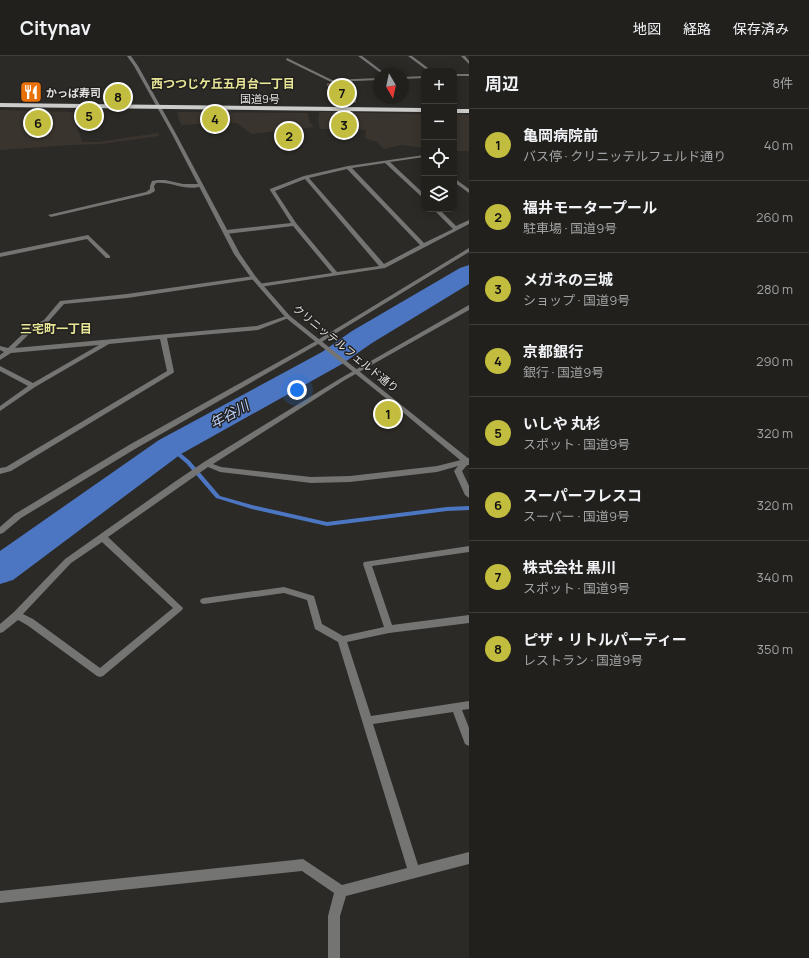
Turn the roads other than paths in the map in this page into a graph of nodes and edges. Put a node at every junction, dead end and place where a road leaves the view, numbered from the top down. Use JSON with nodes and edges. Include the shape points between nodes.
{"nodes":[{"id":1,"x":129,"y":56,"type":"edge"},
{"id":2,"x":360,"y":56,"type":"edge"},
{"id":3,"x":410,"y":56,"type":"edge"},
{"id":4,"x":463,"y":56,"type":"edge"},
{"id":5,"x":287,"y":59,"type":"dead end"},
{"id":6,"x":469,"y":63,"type":"edge"},
{"id":7,"x":376,"y":68,"type":"edge"},
{"id":8,"x":426,"y":68,"type":"edge"},
{"id":9,"x":457,"y":75,"type":"edge"},
{"id":10,"x":469,"y":75,"type":"edge"},
{"id":11,"x":421,"y":77,"type":"edge"},
{"id":12,"x":409,"y":78,"type":"edge"},
{"id":13,"x":373,"y":79,"type":"edge"},
{"id":14,"x":0,"y":105,"type":"edge"},
{"id":15,"x":158,"y":107,"type":"junction"},
{"id":16,"x":421,"y":110,"type":"edge"},
{"id":17,"x":457,"y":111,"type":"edge"},
{"id":18,"x":469,"y":111,"type":"edge"},
{"id":19,"x":421,"y":156,"type":"edge"},
{"id":20,"x":387,"y":162,"type":"junction"},
{"id":21,"x":348,"y":167,"type":"junction"},
{"id":22,"x":306,"y":177,"type":"junction"},
{"id":23,"x":457,"y":182,"type":"edge"},
{"id":24,"x":201,"y":185,"type":"junction"},
{"id":25,"x":469,"y":192,"type":"edge"},
{"id":26,"x":421,"y":195,"type":"edge"},
{"id":27,"x":439,"y":212,"type":"edge"},
{"id":28,"x":51,"y":215,"type":"dead end"},
{"id":29,"x":469,"y":222,"type":"edge"},
{"id":30,"x":294,"y":224,"type":"junction"},
{"id":31,"x":456,"y":228,"type":"junction"},
{"id":32,"x":226,"y":232,"type":"junction"},
{"id":33,"x":424,"y":246,"type":"junction"},
{"id":34,"x":469,"y":250,"type":"edge"},
{"id":35,"x":0,"y":255,"type":"edge"},
{"id":36,"x":108,"y":257,"type":"dead end"},
{"id":37,"x":383,"y":267,"type":"junction"},
{"id":38,"x":336,"y":274,"type":"junction"},
{"id":39,"x":254,"y":278,"type":"junction"},
{"id":40,"x":260,"y":285,"type":"junction"},
{"id":41,"x":469,"y":307,"type":"edge"},
{"id":42,"x":288,"y":317,"type":"junction"},
{"id":43,"x":163,"y":336,"type":"junction"},
{"id":44,"x":109,"y":342,"type":"junction"},
{"id":45,"x":322,"y":344,"type":"junction"},
{"id":46,"x":0,"y":348,"type":"edge"},
{"id":47,"x":9,"y":351,"type":"junction"},
{"id":48,"x":0,"y":358,"type":"edge"},
{"id":49,"x":0,"y":368,"type":"edge"},
{"id":50,"x":357,"y":372,"type":"junction"},
{"id":51,"x":33,"y":386,"type":"junction"},
{"id":52,"x":0,"y":409,"type":"edge"},
{"id":53,"x":468,"y":461,"type":"edge"},
{"id":54,"x":207,"y":464,"type":"junction"},
{"id":55,"x":0,"y":471,"type":"edge"},
{"id":56,"x":469,"y":495,"type":"edge"},
{"id":57,"x":0,"y":531,"type":"edge"},
{"id":58,"x":102,"y":537,"type":"junction"},
{"id":59,"x":469,"y":549,"type":"edge"},
{"id":60,"x":204,"y":601,"type":"dead end"},
{"id":61,"x":17,"y":614,"type":"junction"},
{"id":62,"x":469,"y":619,"type":"edge"},
{"id":63,"x":0,"y":629,"type":"edge"},
{"id":64,"x":389,"y":629,"type":"junction"},
{"id":65,"x":342,"y":640,"type":"junction"},
{"id":66,"x":469,"y":705,"type":"edge"},
{"id":67,"x":456,"y":708,"type":"junction"},
{"id":68,"x":367,"y":722,"type":"junction"},
{"id":69,"x":469,"y":741,"type":"edge"},
{"id":70,"x":469,"y":858,"type":"edge"},
{"id":71,"x":414,"y":871,"type":"junction"},
{"id":72,"x":341,"y":890,"type":"junction"},
{"id":73,"x":0,"y":897,"type":"edge"},
{"id":74,"x":334,"y":958,"type":"edge"}],
"edges":[{"from":1,"to":15,"type":"street","name":"クリニッテルフェルド通り"},
{"from":2,"to":7,"type":"street"},
{"from":3,"to":8,"type":"street"},
{"from":4,"to":6,"type":"street"},
{"from":5,"to":13,"type":"street","via":[[331,81]]},
{"from":9,"to":10,"type":"street"},
{"from":11,"to":12,"type":"street"},
{"from":14,"to":15,"type":"highway","name":"国道9号"},
{"from":15,"to":16,"type":"highway","name":"国道9号"},
{"from":15,"to":24,"type":"street","name":"クリニッテルフェルド通り"},
{"from":17,"to":18,"type":"highway"},
{"from":19,"to":20,"type":"street"},
{"from":20,"to":21,"type":"street"},
{"from":20,"to":26,"type":"street"},
{"from":21,"to":22,"type":"street"},
{"from":21,"to":33,"type":"street"},
{"from":22,"to":30,"type":"street","via":[[272,190]]},
{"from":22,"to":37,"type":"street"},
{"from":23,"to":25,"type":"street"},
{"from":24,"to":28,"type":"street","via":[[181,185],[161,180],[154,182],[153,190],[148,193]]},
{"from":24,"to":32,"type":"street","name":"クリニッテルフェルド通り"},
{"from":27,"to":31,"type":"street"},
{"from":29,"to":31,"type":"street"},
{"from":30,"to":32,"type":"street"},
{"from":30,"to":38,"type":"street"},
{"from":31,"to":33,"type":"street"},
{"from":32,"to":39,"type":"street","name":"クリニッテルフェルド通り","via":[[237,254]]},
{"from":33,"to":37,"type":"street"},
{"from":34,"to":45,"type":"street"},
{"from":35,"to":36,"type":"street","via":[[88,237]]},
{"from":37,"to":38,"type":"street"},
{"from":38,"to":40,"type":"street"},
{"from":39,"to":40,"type":"street","name":"クリニッテルフェルド通り"},
{"from":39,"to":47,"type":"street","via":[[62,302],[46,321],[31,329]]},
{"from":40,"to":42,"type":"street","name":"クリニッテルフェルド通り"},
{"from":41,"to":50,"type":"street"},
{"from":42,"to":43,"type":"street","via":[[258,328]]},
{"from":42,"to":45,"type":"street","name":"クリニッテルフェルド通り"},
{"from":43,"to":44,"type":"street"},
{"from":43,"to":55,"type":"street","via":[[171,372],[8,469]]},
{"from":44,"to":47,"type":"street"},
{"from":44,"to":51,"type":"street"},
{"from":45,"to":50,"type":"street","name":"クリニッテルフェルド通り"},
{"from":45,"to":57,"type":"street","via":[[132,447],[18,516]]},
{"from":46,"to":47,"type":"street"},
{"from":47,"to":48,"type":"street"},
{"from":49,"to":51,"type":"street"},
{"from":50,"to":53,"type":"street","name":"クリニッテルフェルド通り"},
{"from":50,"to":54,"type":"street"},
{"from":51,"to":52,"type":"street"},
{"from":53,"to":54,"type":"street","via":[[437,469],[350,479],[311,480],[220,469]]},
{"from":53,"to":56,"type":"street","via":[[458,471]]},
{"from":54,"to":58,"type":"street"},
{"from":58,"to":61,"type":"street","via":[[68,561]]},
{"from":58,"to":61,"type":"street","via":[[179,608],[100,672]]},
{"from":59,"to":64,"type":"street","via":[[367,564]]},
{"from":60,"to":65,"type":"street","via":[[284,590],[311,598],[318,626]]},
{"from":61,"to":63,"type":"street"},
{"from":62,"to":64,"type":"street"},
{"from":64,"to":65,"type":"street"},
{"from":65,"to":68,"type":"street"},
{"from":66,"to":67,"type":"street"},
{"from":67,"to":68,"type":"street"},
{"from":67,"to":69,"type":"street"},
{"from":68,"to":71,"type":"street"},
{"from":70,"to":71,"type":"street"},
{"from":71,"to":72,"type":"street"},
{"from":72,"to":73,"type":"street","via":[[303,864]]},
{"from":72,"to":74,"type":"street","via":[[334,916]]}]}
